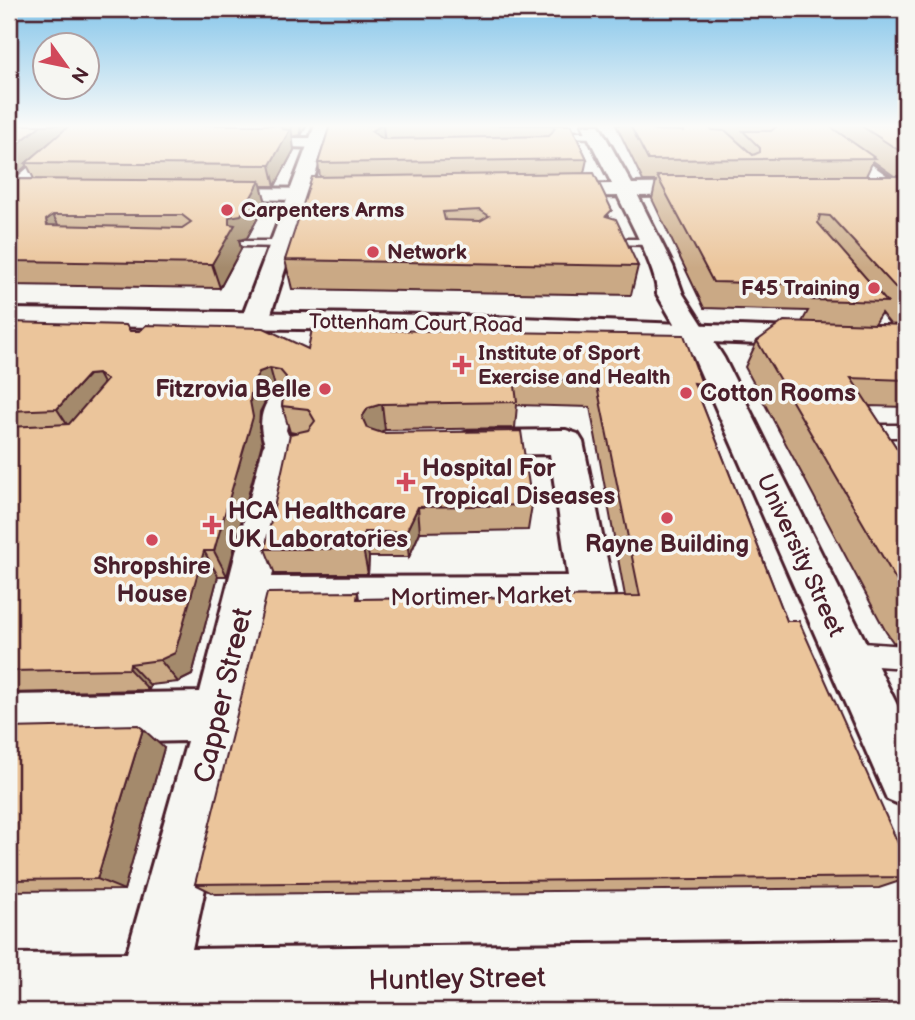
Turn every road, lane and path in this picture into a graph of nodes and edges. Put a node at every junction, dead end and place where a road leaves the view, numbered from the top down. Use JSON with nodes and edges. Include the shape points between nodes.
{"nodes":[{"id":1,"x":30,"y":173,"type":"edge"},
{"id":2,"x":309,"y":173,"type":"edge"},
{"id":3,"x":618,"y":173,"type":"edge"},
{"id":4,"x":873,"y":173,"type":"edge"},
{"id":5,"x":858,"y":188,"type":"edge"},
{"id":6,"x":727,"y":189,"type":"edge"},
{"id":7,"x":627,"y":190,"type":"junction"},
{"id":8,"x":532,"y":191,"type":"edge"},
{"id":9,"x":902,"y":191,"type":"edge"},
{"id":10,"x":10,"y":193,"type":"edge"},
{"id":11,"x":37,"y":193,"type":"edge"},
{"id":12,"x":196,"y":194,"type":"edge"},
{"id":13,"x":302,"y":194,"type":"junction"},
{"id":14,"x":362,"y":195,"type":"edge"},
{"id":15,"x":609,"y":242,"type":"edge"},
{"id":16,"x":652,"y":242,"type":"junction"},
{"id":17,"x":242,"y":244,"type":"edge"},
{"id":18,"x":284,"y":244,"type":"junction"},
{"id":19,"x":9,"y":317,"type":"edge"},
{"id":20,"x":255,"y":320,"type":"junction"},
{"id":21,"x":693,"y":332,"type":"junction"},
{"id":22,"x":892,"y":335,"type":"edge"},
{"id":23,"x":278,"y":405,"type":"edge"},
{"id":24,"x":906,"y":431,"type":"edge"},
{"id":25,"x":440,"y":443,"type":"edge"},
{"id":26,"x":291,"y":447,"type":"joint"},
{"id":27,"x":881,"y":451,"type":"edge"},
{"id":28,"x":245,"y":596,"type":"junction"},
{"id":29,"x":846,"y":653,"type":"junction"},
{"id":30,"x":906,"y":656,"type":"edge"},
{"id":31,"x":219,"y":716,"type":"junction"},
{"id":32,"x":9,"y":720,"type":"edge"},
{"id":33,"x":906,"y":780,"type":"edge"},
{"id":34,"x":906,"y":972,"type":"edge"},
{"id":35,"x":9,"y":987,"type":"edge"},
{"id":36,"x":182,"y":993,"type":"edge"}],
"edges":[{"from":1,"to":10,"type":"street"},
{"from":2,"to":13,"type":"street"},
{"from":3,"to":7,"type":"street","name":"University Street"},
{"from":4,"to":9,"type":"street"},
{"from":5,"to":9,"type":"street"},
{"from":6,"to":7,"type":"street"},
{"from":7,"to":8,"type":"street"},
{"from":7,"to":16,"type":"street","name":"University Street"},
{"from":10,"to":11,"type":"street"},
{"from":12,"to":13,"type":"street"},
{"from":13,"to":14,"type":"street"},
{"from":13,"to":18,"type":"street"},
{"from":15,"to":16,"type":"lane"},
{"from":16,"to":21,"type":"street","name":"University Street","via":[[670,294]]},
{"from":17,"to":18,"type":"lane"},
{"from":18,"to":20,"type":"street"},
{"from":19,"to":20,"type":"street","name":"Tottenham Court Road","via":[[165,325]]},
{"from":20,"to":21,"type":"street","name":"Tottenham Court Road"},
{"from":21,"to":22,"type":"street","name":"Tottenham Court Road"},
{"from":21,"to":29,"type":"street","name":"University Street"},
{"from":23,"to":26,"type":"street","name":"Capper Street","via":[[273,432]]},
{"from":24,"to":27,"type":"lane","via":[[868,431]]},
{"from":25,"to":28,"type":"street","name":"Mortimer Market","via":[[566,442],[592,594]]},
{"from":26,"to":28,"type":"street","name":"Capper Street"},
{"from":28,"to":31,"type":"street","name":"Capper Street"},
{"from":29,"to":30,"type":"lane"},
{"from":29,"to":33,"type":"street","name":"University Street"},
{"from":31,"to":32,"type":"street"},
{"from":31,"to":36,"type":"street","name":"Capper Street"},
{"from":34,"to":36,"type":"street","name":"Huntley Street"},
{"from":35,"to":36,"type":"street","name":"Huntley Street"}]}
